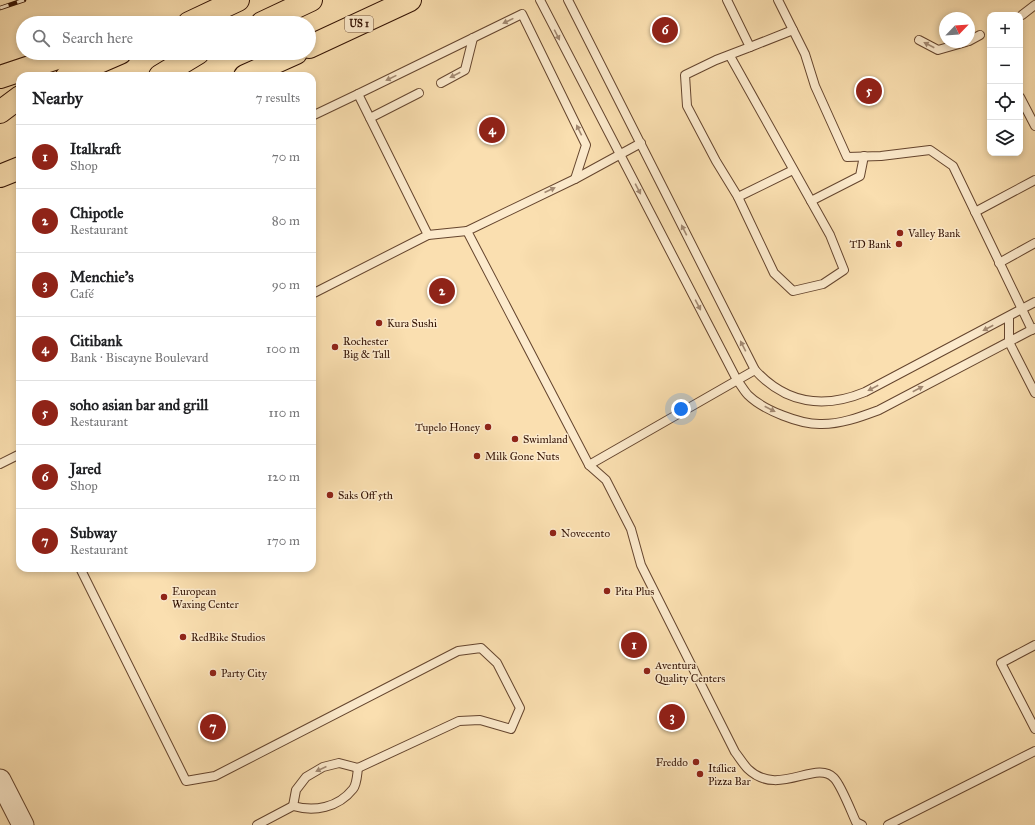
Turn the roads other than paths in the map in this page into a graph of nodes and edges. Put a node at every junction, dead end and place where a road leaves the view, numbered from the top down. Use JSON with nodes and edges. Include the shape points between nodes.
{"nodes":[{"id":1,"x":238,"y":0,"type":"edge"},
{"id":2,"x":311,"y":0,"type":"edge"},
{"id":3,"x":410,"y":0,"type":"edge"},
{"id":4,"x":540,"y":0,"type":"edge"},
{"id":5,"x":568,"y":0,"type":"edge"},
{"id":6,"x":727,"y":0,"type":"edge"},
{"id":7,"x":778,"y":0,"type":"edge"},
{"id":8,"x":1035,"y":5,"type":"edge"},
{"id":9,"x":1023,"y":14,"type":"edge"},
{"id":10,"x":204,"y":16,"type":"edge"},
{"id":11,"x":277,"y":16,"type":"edge"},
{"id":12,"x":793,"y":30,"type":"junction"},
{"id":13,"x":980,"y":35,"type":"dead end"},
{"id":14,"x":473,"y":38,"type":"junction"},
{"id":15,"x":975,"y":38,"type":"edge"},
{"id":16,"x":919,"y":40,"type":"dead end"},
{"id":17,"x":316,"y":44,"type":"edge"},
{"id":18,"x":750,"y":47,"type":"junction"},
{"id":19,"x":945,"y":48,"type":"edge"},
{"id":20,"x":730,"y":56,"type":"junction"},
{"id":21,"x":51,"y":60,"type":"edge"},
{"id":22,"x":104,"y":60,"type":"edge"},
{"id":23,"x":186,"y":60,"type":"edge"},
{"id":24,"x":280,"y":60,"type":"edge"},
{"id":25,"x":76,"y":72,"type":"edge"},
{"id":26,"x":167,"y":72,"type":"edge"},
{"id":27,"x":254,"y":72,"type":"edge"},
{"id":28,"x":0,"y":77,"type":"edge"},
{"id":29,"x":441,"y":82,"type":"dead end"},
{"id":30,"x":419,"y":93,"type":"dead end"},
{"id":31,"x":358,"y":94,"type":"junction"},
{"id":32,"x":16,"y":97,"type":"edge"},
{"id":33,"x":16,"y":99,"type":"edge"},
{"id":34,"x":0,"y":103,"type":"edge"},
{"id":35,"x":1023,"y":103,"type":"edge"},
{"id":36,"x":0,"y":112,"type":"edge"},
{"id":37,"x":316,"y":114,"type":"edge"},
{"id":38,"x":370,"y":118,"type":"junction"},
{"id":39,"x":1035,"y":126,"type":"edge"},
{"id":40,"x":641,"y":143,"type":"junction"},
{"id":41,"x":620,"y":155,"type":"junction"},
{"id":42,"x":864,"y":156,"type":"junction"},
{"id":43,"x":16,"y":170,"type":"edge"},
{"id":44,"x":794,"y":170,"type":"junction"},
{"id":45,"x":0,"y":176,"type":"edge"},
{"id":46,"x":575,"y":179,"type":"junction"},
{"id":47,"x":1035,"y":180,"type":"edge"},
{"id":48,"x":738,"y":197,"type":"junction"},
{"id":49,"x":811,"y":201,"type":"junction"},
{"id":50,"x":975,"y":212,"type":"junction"},
{"id":51,"x":467,"y":231,"type":"junction"},
{"id":52,"x":428,"y":234,"type":"junction"},
{"id":53,"x":1035,"y":243,"type":"edge"},
{"id":54,"x":999,"y":263,"type":"junction"},
{"id":55,"x":316,"y":290,"type":"edge"},
{"id":56,"x":1035,"y":302,"type":"edge"},
{"id":57,"x":1022,"y":310,"type":"junction"},
{"id":58,"x":1009,"y":317,"type":"junction"},
{"id":59,"x":1033,"y":329,"type":"edge"},
{"id":60,"x":1009,"y":342,"type":"junction"},
{"id":61,"x":755,"y":370,"type":"junction"},
{"id":62,"x":737,"y":380,"type":"junction"},
{"id":63,"x":1033,"y":383,"type":"edge"},
{"id":64,"x":1035,"y":393,"type":"edge"},
{"id":65,"x":16,"y":456,"type":"edge"},
{"id":66,"x":0,"y":464,"type":"edge"},
{"id":67,"x":589,"y":465,"type":"junction"},
{"id":68,"x":82,"y":572,"type":"edge"},
{"id":69,"x":1035,"y":645,"type":"edge"},
{"id":70,"x":1035,"y":729,"type":"edge"},
{"id":71,"x":1035,"y":751,"type":"edge"},
{"id":72,"x":358,"y":768,"type":"junction"},
{"id":73,"x":0,"y":780,"type":"edge"},
{"id":74,"x":293,"y":806,"type":"junction"},
{"id":75,"x":23,"y":825,"type":"edge"},
{"id":76,"x":257,"y":825,"type":"edge"},
{"id":77,"x":862,"y":825,"type":"edge"},
{"id":78,"x":888,"y":825,"type":"edge"}],
"edges":[{"from":1,"to":10,"type":"main road"},
{"from":2,"to":11,"type":"main road"},
{"from":3,"to":17,"type":"main road","number":"US 1"},
{"from":4,"to":41,"type":"lane","one_way":true},
{"from":5,"to":40,"type":"lane"},
{"from":6,"to":18,"type":"lane"},
{"from":7,"to":12,"type":"lane"},
{"from":8,"to":9,"type":"lane"},
{"from":12,"to":18,"type":"lane"},
{"from":12,"to":42,"type":"lane","via":[[805,54],[814,86],[847,157]]},
{"from":13,"to":15,"type":"lane"},
{"from":14,"to":29,"type":"lane","one_way":true,"via":[[465,70]]},
{"from":14,"to":31,"type":"lane","one_way":true},
{"from":46,"to":14,"type":"lane","one_way":true,"via":[[586,145],[522,14]]},
{"from":19,"to":16,"type":"lane","one_way":true,"via":[[938,50]]},
{"from":18,"to":20,"type":"lane"},
{"from":20,"to":44,"type":"lane"},
{"from":20,"to":48,"type":"lane","via":[[685,75],[687,106]]},
{"from":21,"to":28,"type":"main road"},
{"from":22,"to":25,"type":"main road"},
{"from":23,"to":26,"type":"main road"},
{"from":24,"to":27,"type":"main road"},
{"from":30,"to":38,"type":"lane"},
{"from":31,"to":37,"type":"lane"},
{"from":31,"to":38,"type":"lane"},
{"from":32,"to":34,"type":"main road"},
{"from":33,"to":36,"type":"main road"},
{"from":35,"to":39,"type":"lane"},
{"from":38,"to":52,"type":"lane"},
{"from":40,"to":41,"type":"lane"},
{"from":61,"to":40,"type":"lane","one_way":true},
{"from":41,"to":46,"type":"lane"},
{"from":41,"to":62,"type":"lane","one_way":true},
{"from":42,"to":49,"type":"lane","via":[[860,176]]},
{"from":42,"to":50,"type":"lane","via":[[930,150],[953,166]]},
{"from":43,"to":45,"type":"main road"},
{"from":44,"to":48,"type":"lane"},
{"from":44,"to":49,"type":"lane"},
{"from":51,"to":46,"type":"lane","one_way":true},
{"from":47,"to":50,"type":"lane"},
{"from":48,"to":49,"type":"lane","via":[[774,273],[793,291],[823,284],[844,270],[830,235]]},
{"from":50,"to":54,"type":"lane"},
{"from":51,"to":52,"type":"lane"},
{"from":51,"to":67,"type":"lane"},
{"from":52,"to":55,"type":"lane"},
{"from":53,"to":54,"type":"lane"},
{"from":54,"to":57,"type":"lane"},
{"from":56,"to":57,"type":"lane"},
{"from":57,"to":58,"type":"lane"},
{"from":57,"to":59,"type":"lane"},
{"from":58,"to":60,"type":"lane"},
{"from":58,"to":61,"type":"lane","one_way":true,"via":[[846,400],[803,400],[780,392]]},
{"from":59,"to":60,"type":"lane"},
{"from":62,"to":60,"type":"lane","one_way":true,"via":[[748,395],[778,413],[820,425],[838,423],[879,410]]},
{"from":60,"to":63,"type":"lane"},
{"from":61,"to":62,"type":"lane"},
{"from":62,"to":67,"type":"lane"},
{"from":63,"to":64,"type":"lane"},
{"from":65,"to":66,"type":"lane"},
{"from":67,"to":77,"type":"lane","via":[[606,480],[630,529],[641,566],[735,752],[748,769],[763,779],[782,781],[813,772],[823,772],[834,777],[856,822]]},
{"from":68,"to":72,"type":"lane","via":[[186,782],[215,776],[458,651],[481,648],[497,663],[520,708],[511,729],[480,720],[459,721]]},
{"from":69,"to":70,"type":"lane","via":[[1001,663]]},
{"from":71,"to":78,"type":"lane"},
{"from":72,"to":74,"type":"lane","one_way":true,"via":[[339,763],[323,767],[306,776],[296,790]]},
{"from":72,"to":74,"type":"lane","via":[[354,789],[342,800],[323,808],[306,810]]},
{"from":73,"to":75,"type":"street"},
{"from":74,"to":76,"type":"lane"}]}
